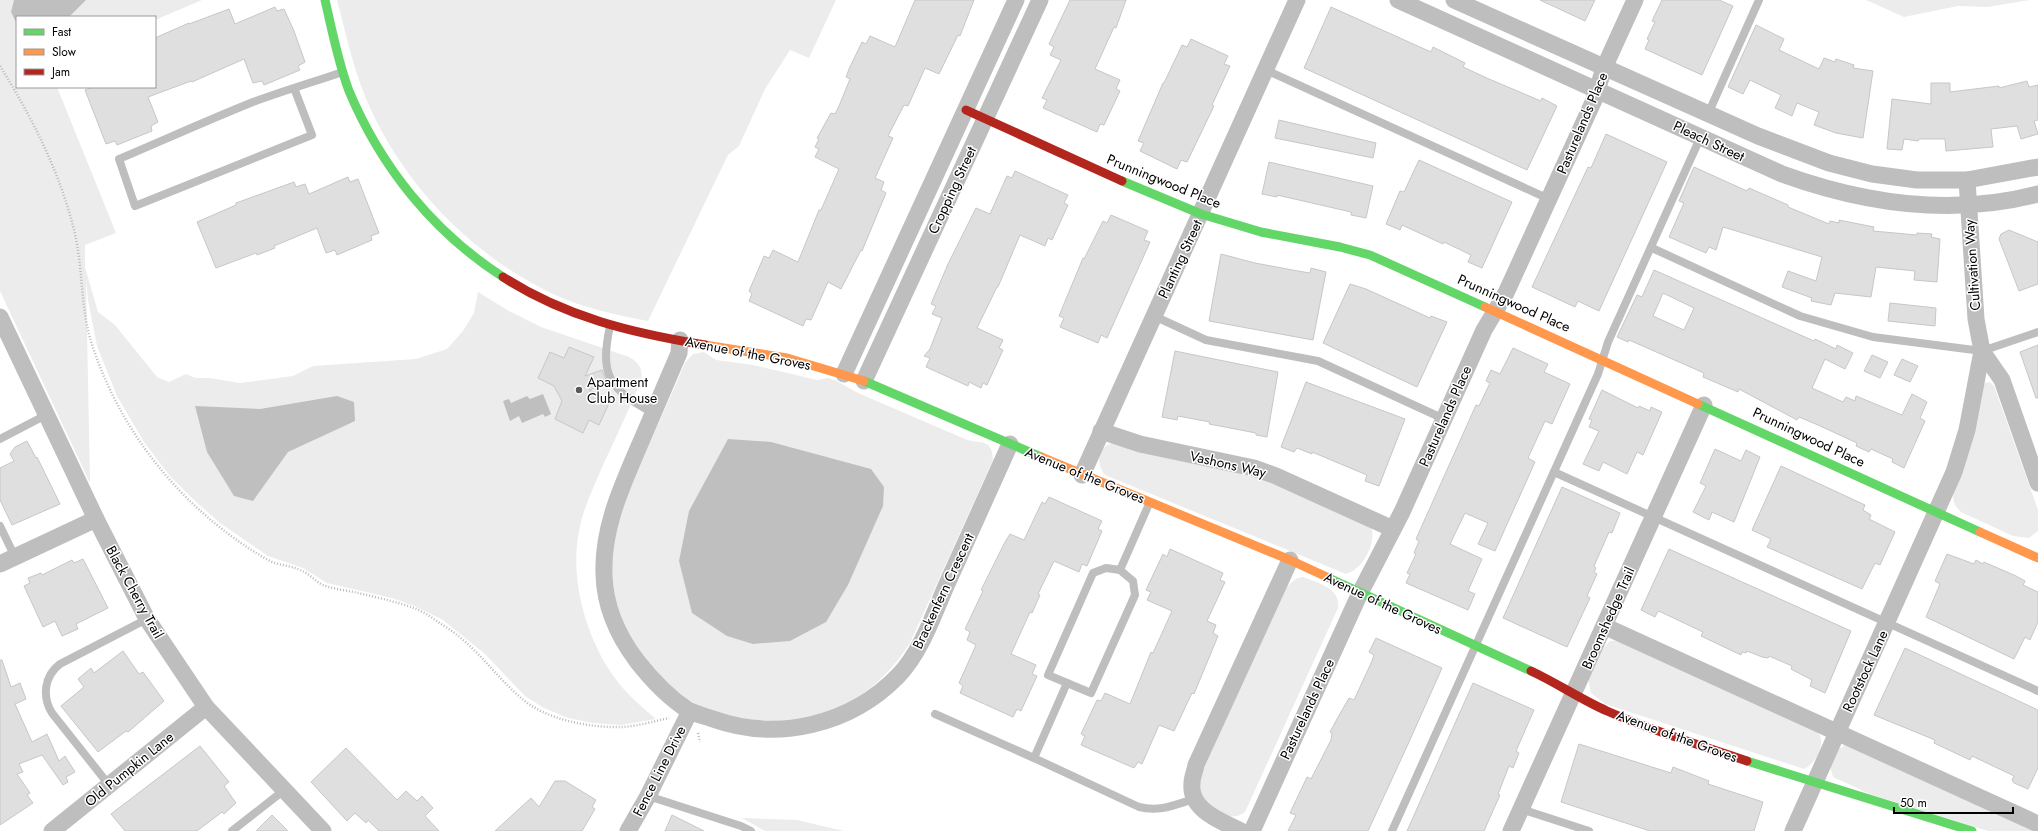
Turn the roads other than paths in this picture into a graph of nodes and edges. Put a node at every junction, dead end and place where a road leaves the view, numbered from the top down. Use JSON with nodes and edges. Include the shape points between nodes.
{"nodes":[{"id":1,"x":325,"y":0,"type":"edge"},
{"id":2,"x":1016,"y":0,"type":"edge"},
{"id":3,"x":1040,"y":0,"type":"edge"},
{"id":4,"x":1297,"y":0,"type":"edge"},
{"id":5,"x":1398,"y":0,"type":"edge"},
{"id":6,"x":1454,"y":0,"type":"edge"},
{"id":7,"x":1635,"y":0,"type":"edge"},
{"id":8,"x":1759,"y":0,"type":"edge"},
{"id":9,"x":1604,"y":68,"type":"junction"},
{"id":10,"x":1266,"y":70,"type":"junction"},
{"id":11,"x":344,"y":72,"type":"junction"},
{"id":12,"x":294,"y":88,"type":"junction"},
{"id":13,"x":1598,"y":91,"type":"junction"},
{"id":14,"x":966,"y":110,"type":"junction"},
{"id":15,"x":1708,"y":114,"type":"junction"},
{"id":16,"x":985,"y":119,"type":"junction"},
{"id":17,"x":1701,"y":136,"type":"junction"},
{"id":18,"x":2038,"y":167,"type":"edge"},
{"id":19,"x":1967,"y":180,"type":"junction"},
{"id":20,"x":2038,"y":194,"type":"edge"},
{"id":21,"x":1549,"y":199,"type":"junction"},
{"id":22,"x":1968,"y":206,"type":"junction"},
{"id":23,"x":1201,"y":214,"type":"junction"},
{"id":24,"x":1652,"y":248,"type":"junction"},
{"id":25,"x":1495,"y":310,"type":"junction"},
{"id":26,"x":1154,"y":316,"type":"junction"},
{"id":27,"x":0,"y":317,"type":"edge"},
{"id":28,"x":610,"y":326,"type":"junction"},
{"id":29,"x":2038,"y":332,"type":"edge"},
{"id":30,"x":680,"y":340,"type":"junction"},
{"id":31,"x":1982,"y":351,"type":"junction"},
{"id":32,"x":1602,"y":359,"type":"junction"},
{"id":33,"x":844,"y":374,"type":"junction"},
{"id":34,"x":864,"y":381,"type":"junction"},
{"id":35,"x":1704,"y":405,"type":"junction"},
{"id":36,"x":653,"y":413,"type":"junction"},
{"id":37,"x":46,"y":415,"type":"junction"},
{"id":38,"x":1444,"y":419,"type":"junction"},
{"id":39,"x":1101,"y":431,"type":"junction"},
{"id":40,"x":0,"y":439,"type":"edge"},
{"id":41,"x":1010,"y":444,"type":"junction"},
{"id":42,"x":1554,"y":472,"type":"junction"},
{"id":43,"x":1082,"y":475,"type":"junction"},
{"id":44,"x":2038,"y":483,"type":"edge"},
{"id":45,"x":1150,"y":502,"type":"junction"},
{"id":46,"x":1937,"y":511,"type":"junction"},
{"id":47,"x":1654,"y":516,"type":"junction"},
{"id":48,"x":96,"y":519,"type":"junction"},
{"id":49,"x":0,"y":526,"type":"edge"},
{"id":50,"x":1393,"y":529,"type":"junction"},
{"id":51,"x":2038,"y":558,"type":"edge"},
{"id":52,"x":1290,"y":560,"type":"junction"},
{"id":53,"x":7,"y":561,"type":"edge"},
{"id":54,"x":1120,"y":570,"type":"junction"},
{"id":55,"x":1360,"y":593,"type":"junction"},
{"id":56,"x":147,"y":619,"type":"junction"},
{"id":57,"x":1887,"y":622,"type":"junction"},
{"id":58,"x":1604,"y":626,"type":"junction"},
{"id":59,"x":1475,"y":645,"type":"junction"},
{"id":60,"x":1067,"y":683,"type":"junction"},
{"id":61,"x":2038,"y":691,"type":"edge"},
{"id":62,"x":1573,"y":694,"type":"junction"},
{"id":63,"x":206,"y":707,"type":"junction"},
{"id":64,"x":935,"y":714,"type":"dead end"},
{"id":65,"x":687,"y":717,"type":"junction"},
{"id":66,"x":1837,"y":731,"type":"junction"},
{"id":67,"x":1034,"y":758,"type":"junction"},
{"id":68,"x":1815,"y":782,"type":"junction"},
{"id":69,"x":109,"y":785,"type":"junction"},
{"id":70,"x":283,"y":791,"type":"junction"},
{"id":71,"x":648,"y":796,"type":"junction"},
{"id":72,"x":1194,"y":799,"type":"junction"},
{"id":73,"x":1521,"y":809,"type":"junction"},
{"id":74,"x":2038,"y":824,"type":"edge"},
{"id":75,"x":52,"y":831,"type":"edge"},
{"id":76,"x":232,"y":831,"type":"edge"},
{"id":77,"x":323,"y":831,"type":"edge"},
{"id":78,"x":628,"y":831,"type":"edge"},
{"id":79,"x":751,"y":831,"type":"edge"},
{"id":80,"x":1241,"y":831,"type":"edge"},
{"id":81,"x":1252,"y":831,"type":"edge"},
{"id":82,"x":1392,"y":831,"type":"edge"},
{"id":83,"x":1511,"y":831,"type":"edge"},
{"id":84,"x":1589,"y":831,"type":"edge"},
{"id":85,"x":1793,"y":831,"type":"edge"},
{"id":86,"x":1972,"y":831,"type":"edge"}],
"edges":[{"from":1,"to":11,"type":"street","name":"Avenue of the Groves"},
{"from":2,"to":14,"type":"street","name":"Cropping Street"},
{"from":3,"to":16,"type":"street","name":"Cropping Street"},
{"from":4,"to":10,"type":"street","name":"Planting Street"},
{"from":5,"to":13,"type":"street","name":"Pleach Street"},
{"from":6,"to":9,"type":"street","name":"Pleach Street"},
{"from":7,"to":9,"type":"street","name":"Pasturelands Place"},
{"from":8,"to":15,"type":"lane"},
{"from":9,"to":13,"type":"street","name":"Pasturelands Place"},
{"from":9,"to":15,"type":"street","name":"Pleach Street"},
{"from":10,"to":21,"type":"lane"},
{"from":10,"to":23,"type":"street","name":"Planting Street"},
{"from":11,"to":12,"type":"lane"},
{"from":11,"to":28,"type":"street","name":"Avenue of the Groves","via":[[349,90],[373,140],[402,185],[435,223],[475,259],[520,288],[564,310]]},
{"from":12,"to":12,"type":"lane","via":[[254,102],[119,159],[135,206],[312,135]]},
{"from":13,"to":17,"type":"street","name":"Pleach Street"},
{"from":13,"to":21,"type":"street","name":"Pasturelands Place"},
{"from":14,"to":16,"type":"street","name":"Prunningwood Place"},
{"from":14,"to":33,"type":"street","name":"Cropping Street"},
{"from":15,"to":19,"type":"street","name":"Pleach Street","via":[[1793,151],[1872,174],[1917,180]]},
{"from":16,"to":23,"type":"street","name":"Prunningwood Place"},
{"from":16,"to":34,"type":"street","name":"Cropping Street"},
{"from":17,"to":22,"type":"street","name":"Pleach Street","via":[[1782,174],[1823,189],[1902,204]]},
{"from":17,"to":24,"type":"lane"},
{"from":18,"to":19,"type":"street","name":"Pleach Street"},
{"from":19,"to":22,"type":"street","name":"Cultivation Way"},
{"from":20,"to":22,"type":"street","name":"Pleach Street"},
{"from":21,"to":25,"type":"street","name":"Pasturelands Place","via":[[1506,293]]},
{"from":22,"to":31,"type":"street","name":"Cultivation Way","via":[[1976,319]]},
{"from":23,"to":25,"type":"street","name":"Prunningwood Place","via":[[1261,232],[1370,255]]},
{"from":23,"to":26,"type":"street","name":"Planting Street"},
{"from":24,"to":31,"type":"lane","via":[[1800,316],[1873,337]]},
{"from":24,"to":32,"type":"lane"},
{"from":25,"to":32,"type":"street","name":"Prunningwood Place"},
{"from":25,"to":38,"type":"street","name":"Pasturelands Place"},
{"from":26,"to":38,"type":"lane","via":[[1206,340],[1318,361]]},
{"from":26,"to":39,"type":"street","name":"Planting Street"},
{"from":27,"to":37,"type":"street","name":"Black Cherry Trail"},
{"from":28,"to":30,"type":"street","name":"Avenue of the Groves"},
{"from":28,"to":36,"type":"lane","via":[[606,347],[609,374],[615,386],[626,398]]},
{"from":29,"to":31,"type":"lane"},
{"from":30,"to":33,"type":"street","name":"Avenue of the Groves","via":[[787,358]]},
{"from":30,"to":36,"type":"street","name":"Brackenfern Crescent","via":[[678,353]]},
{"from":31,"to":44,"type":"street","name":"Cultivation Way","via":[[2002,380]]},
{"from":31,"to":46,"type":"street","name":"Cultivation Way","via":[[1966,430],[1954,472]]},
{"from":32,"to":35,"type":"street","name":"Prunningwood Place"},
{"from":32,"to":42,"type":"lane","via":[[1598,374]]},
{"from":33,"to":34,"type":"street","name":"Avenue of the Groves"},
{"from":34,"to":41,"type":"street","name":"Avenue of the Groves"},
{"from":35,"to":46,"type":"street","name":"Prunningwood Place"},
{"from":35,"to":47,"type":"street","name":"Broomshedge Trail"},
{"from":36,"to":65,"type":"street","name":"Brackenfern Crescent","via":[[610,520],[604,575],[607,604],[617,630],[631,654]]},
{"from":37,"to":40,"type":"lane"},
{"from":37,"to":48,"type":"street","name":"Black Cherry Trail"},
{"from":38,"to":50,"type":"street","name":"Pasturelands Place"},
{"from":39,"to":43,"type":"street","name":"Planting Street"},
{"from":39,"to":50,"type":"street","name":"Vashons Way","via":[[1140,444],[1254,468]]},
{"from":41,"to":43,"type":"street","name":"Avenue of the Groves"},
{"from":41,"to":65,"type":"street","name":"Brackenfern Crescent","via":[[923,638],[898,676],[856,708],[831,720],[805,727],[755,729]]},
{"from":42,"to":47,"type":"lane"},
{"from":42,"to":59,"type":"lane"},
{"from":43,"to":45,"type":"street","name":"Avenue of the Groves"},
{"from":45,"to":52,"type":"street","name":"Avenue of the Groves"},
{"from":45,"to":54,"type":"lane"},
{"from":46,"to":51,"type":"street","name":"Prunningwood Place"},
{"from":46,"to":57,"type":"street","name":"Rootstock Lane"},
{"from":47,"to":57,"type":"lane"},
{"from":47,"to":58,"type":"street","name":"Broomshedge Trail"},
{"from":48,"to":53,"type":"street"},
{"from":48,"to":56,"type":"street","name":"Black Cherry Trail"},
{"from":49,"to":53,"type":"lane"},
{"from":50,"to":55,"type":"street","name":"Pasturelands Place"},
{"from":52,"to":55,"type":"street","name":"Avenue of the Groves"},
{"from":52,"to":72,"type":"street","via":[[1196,765],[1191,784]]},
{"from":54,"to":60,"type":"lane","via":[[1106,568],[1093,574],[1048,675]]},
{"from":54,"to":60,"type":"lane","via":[[1133,580],[1135,595],[1090,693]]},
{"from":55,"to":59,"type":"street","name":"Avenue of the Groves"},
{"from":55,"to":81,"type":"street","name":"Pasturelands Place"},
{"from":56,"to":63,"type":"street","name":"Black Cherry Trail"},
{"from":56,"to":69,"type":"lane","via":[[54,668],[46,690],[48,706],[52,713]]},
{"from":57,"to":61,"type":"lane"},
{"from":57,"to":66,"type":"street","name":"Rootstock Lane"},
{"from":58,"to":62,"type":"street","name":"Broomshedge Trail"},
{"from":58,"to":66,"type":"street"},
{"from":59,"to":62,"type":"street","name":"Avenue of the Groves","via":[[1557,683]]},
{"from":59,"to":82,"type":"lane"},
{"from":60,"to":67,"type":"lane"},
{"from":62,"to":68,"type":"street","name":"Avenue of the Groves","via":[[1599,708],[1661,731]]},
{"from":62,"to":73,"type":"street","name":"Broomshedge Trail"},
{"from":63,"to":69,"type":"street","name":"Old Pumpkin Lane"},
{"from":63,"to":70,"type":"street","name":"Black Cherry Trail"},
{"from":64,"to":67,"type":"lane"},
{"from":65,"to":71,"type":"street","name":"Fence Line Drive"},
{"from":66,"to":68,"type":"street","name":"Rootstock Lane"},
{"from":66,"to":74,"type":"street"},
{"from":67,"to":72,"type":"lane","via":[[1139,807],[1158,810]]},
{"from":68,"to":85,"type":"street","name":"Rootstock Lane"},
{"from":68,"to":86,"type":"street","name":"Avenue of the Groves"},
{"from":69,"to":75,"type":"street","name":"Old Pumpkin Lane"},
{"from":70,"to":76,"type":"lane"},
{"from":70,"to":77,"type":"street","name":"Black Cherry Trail"},
{"from":71,"to":78,"type":"street","name":"Fence Line Drive"},
{"from":71,"to":79,"type":"lane"},
{"from":72,"to":80,"type":"street","via":[[1203,810]]},
{"from":73,"to":83,"type":"street","name":"Broomshedge Trail"},
{"from":73,"to":84,"type":"lane"}]}
